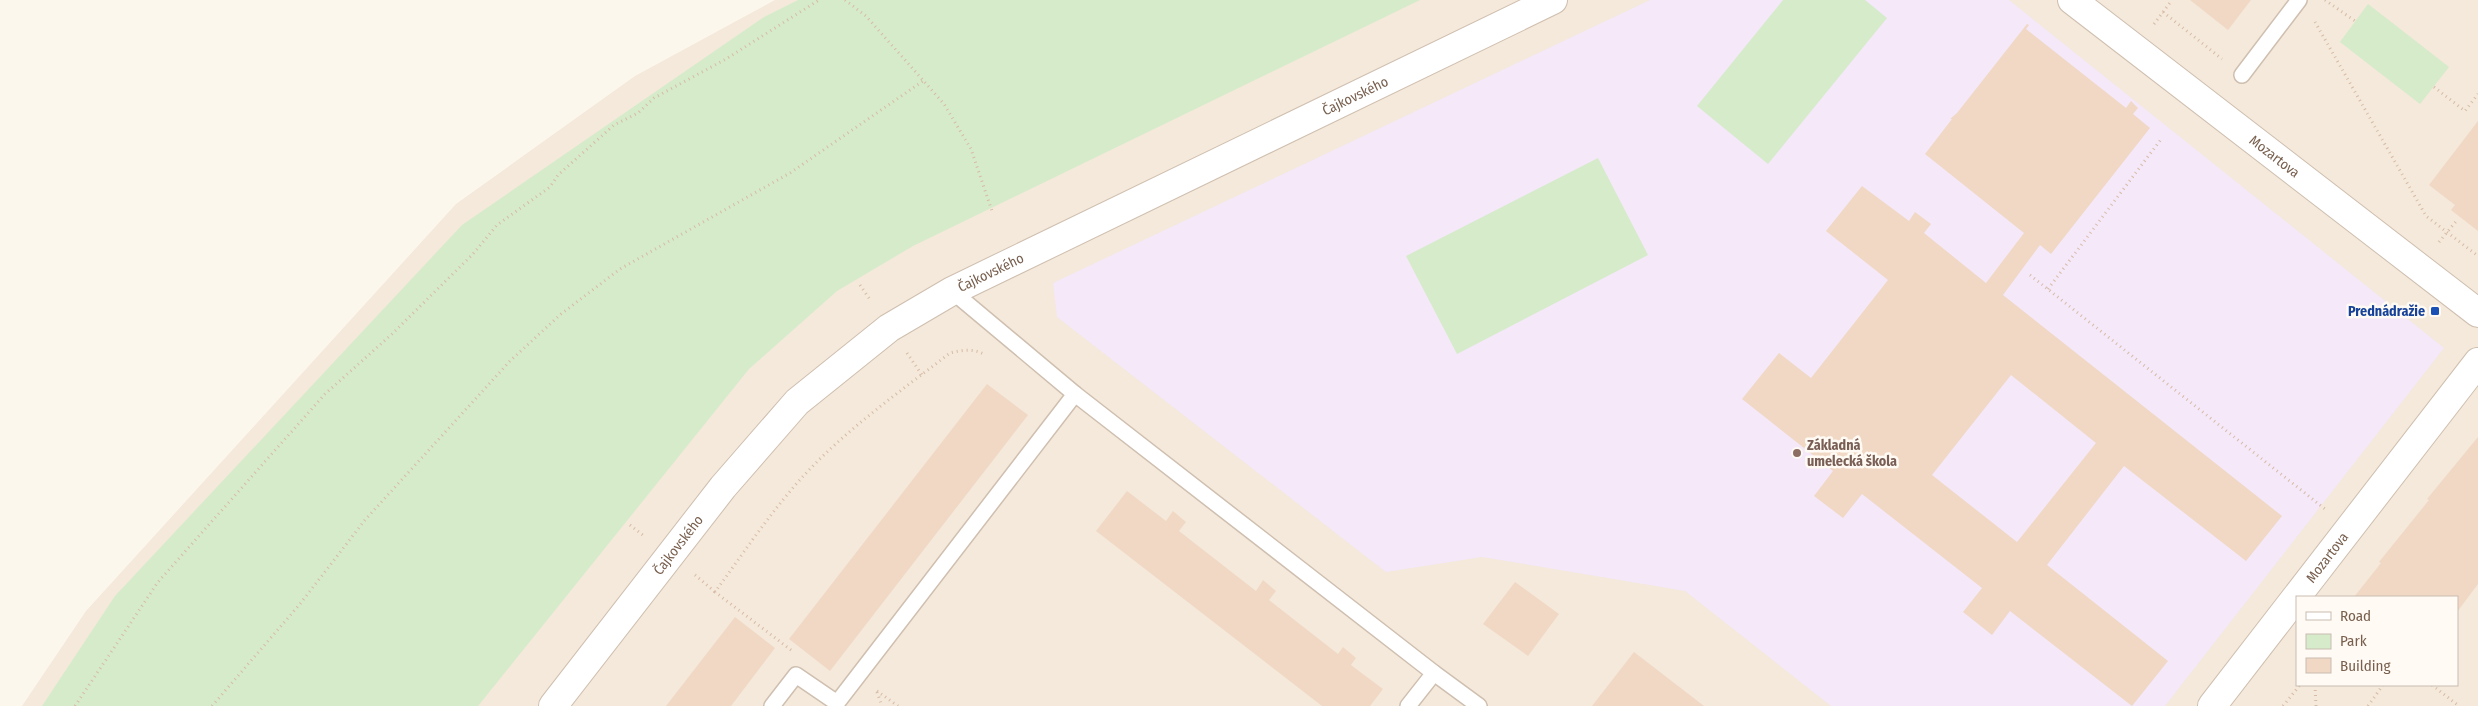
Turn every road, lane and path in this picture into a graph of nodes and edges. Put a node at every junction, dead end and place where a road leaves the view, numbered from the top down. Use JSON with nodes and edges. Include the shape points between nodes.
{"nodes":[{"id":1,"x":819,"y":0,"type":"edge"},
{"id":2,"x":845,"y":0,"type":"edge"},
{"id":3,"x":1553,"y":0,"type":"edge"},
{"id":4,"x":2072,"y":0,"type":"edge"},
{"id":5,"x":2172,"y":0,"type":"edge"},
{"id":6,"x":2299,"y":0,"type":"edge"},
{"id":7,"x":2325,"y":0,"type":"edge"},
{"id":8,"x":2163,"y":12,"type":"junction"},
{"id":9,"x":2313,"y":17,"type":"dead end"},
{"id":10,"x":2355,"y":21,"type":"dead end"},
{"id":11,"x":2151,"y":28,"type":"dead end"},
{"id":12,"x":2242,"y":75,"type":"joint"},
{"id":13,"x":923,"y":81,"type":"junction"},
{"id":14,"x":2434,"y":87,"type":"dead end"},
{"id":15,"x":2478,"y":94,"type":"edge"},
{"id":16,"x":2162,"y":138,"type":"dead end"},
{"id":17,"x":993,"y":214,"type":"dead end"},
{"id":18,"x":2458,"y":219,"type":"dead end"},
{"id":19,"x":2447,"y":233,"type":"junction"},
{"id":20,"x":2435,"y":248,"type":"dead end"},
{"id":21,"x":2478,"y":256,"type":"edge"},
{"id":22,"x":2030,"y":275,"type":"dead end"},
{"id":23,"x":2048,"y":289,"type":"junction"},
{"id":24,"x":952,"y":291,"type":"junction"},
{"id":25,"x":2478,"y":313,"type":"edge"},
{"id":26,"x":987,"y":357,"type":"dead end"},
{"id":27,"x":2478,"y":362,"type":"edge"},
{"id":28,"x":1075,"y":394,"type":"junction"},
{"id":29,"x":2327,"y":510,"type":"dead end"},
{"id":30,"x":2297,"y":596,"type":"edge"},
{"id":31,"x":2296,"y":597,"type":"edge"},
{"id":32,"x":1434,"y":672,"type":"junction"},
{"id":33,"x":796,"y":675,"type":"junction"},
{"id":34,"x":2299,"y":686,"type":"edge"},
{"id":35,"x":2315,"y":686,"type":"edge"},
{"id":36,"x":2382,"y":686,"type":"edge"},
{"id":37,"x":2433,"y":686,"type":"edge"},
{"id":38,"x":877,"y":691,"type":"dead end"},
{"id":39,"x":75,"y":706,"type":"edge"},
{"id":40,"x":212,"y":706,"type":"edge"},
{"id":41,"x":553,"y":706,"type":"edge"},
{"id":42,"x":772,"y":706,"type":"edge"},
{"id":43,"x":898,"y":706,"type":"edge"},
{"id":44,"x":1408,"y":706,"type":"edge"},
{"id":45,"x":1479,"y":706,"type":"edge"},
{"id":46,"x":2212,"y":706,"type":"edge"},
{"id":47,"x":2283,"y":706,"type":"edge"},
{"id":48,"x":2316,"y":706,"type":"edge"},
{"id":49,"x":2368,"y":706,"type":"edge"},
{"id":50,"x":2459,"y":706,"type":"edge"}],
"edges":[{"from":1,"to":39,"type":"path","via":[[614,125],[558,174],[550,187],[497,225],[473,254],[392,334],[325,394],[158,582]]},
{"from":2,"to":13,"type":"path","via":[[866,16]]},
{"from":3,"to":24,"type":"street","name":"Čajkovského"},
{"from":4,"to":25,"type":"street","name":"Mozartova"},
{"from":5,"to":8,"type":"path"},
{"from":6,"to":12,"type":"lane"},
{"from":7,"to":10,"type":"path"},
{"from":8,"to":11,"type":"path"},
{"from":8,"to":12,"type":"path"},
{"from":9,"to":19,"type":"path","via":[[2426,216]]},
{"from":13,"to":17,"type":"path","via":[[944,104],[970,149]]},
{"from":13,"to":40,"type":"path","via":[[790,173],[620,269],[561,314],[510,361],[365,520],[300,604]]},
{"from":14,"to":15,"type":"path","via":[[2465,111]]},
{"from":16,"to":23,"type":"path"},
{"from":18,"to":19,"type":"path"},
{"from":19,"to":20,"type":"path"},
{"from":19,"to":21,"type":"path"},
{"from":22,"to":23,"type":"path"},
{"from":23,"to":29,"type":"path"},
{"from":24,"to":28,"type":"lane"},
{"from":24,"to":41,"type":"street","name":"Čajkovského","via":[[889,328],[797,402],[723,486]]},
{"from":26,"to":33,"type":"path","via":[[980,352],[965,350],[950,353],[863,420],[808,470],[716,592],[791,650]]},
{"from":27,"to":30,"type":"street","name":"Mozartova"},
{"from":28,"to":32,"type":"lane"},
{"from":28,"to":33,"type":"lane","via":[[837,703]]},
{"from":31,"to":46,"type":"street","name":"Mozartova"},
{"from":32,"to":44,"type":"lane"},
{"from":32,"to":45,"type":"lane"},
{"from":33,"to":42,"type":"lane"},
{"from":34,"to":47,"type":"path"},
{"from":35,"to":48,"type":"path"},
{"from":36,"to":49,"type":"path"},
{"from":37,"to":50,"type":"path"},
{"from":38,"to":43,"type":"path"}]}
